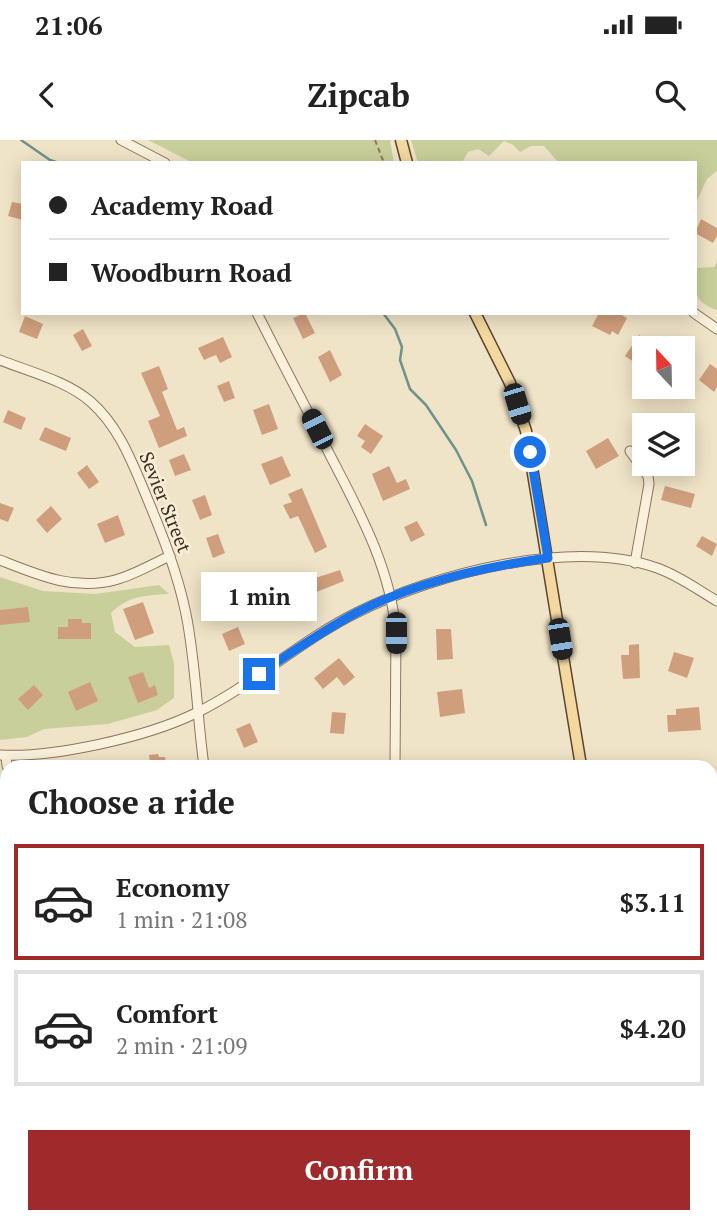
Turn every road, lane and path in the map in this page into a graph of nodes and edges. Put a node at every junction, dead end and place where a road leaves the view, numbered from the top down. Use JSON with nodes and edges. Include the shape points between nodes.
{"nodes":[{"id":1,"x":121,"y":140,"type":"edge"},
{"id":2,"x":374,"y":140,"type":"edge"},
{"id":3,"x":401,"y":140,"type":"edge"},
{"id":4,"x":161,"y":161,"type":"edge"},
{"id":5,"x":383,"y":161,"type":"edge"},
{"id":6,"x":406,"y":161,"type":"edge"},
{"id":7,"x":258,"y":315,"type":"edge"},
{"id":8,"x":475,"y":315,"type":"edge"},
{"id":9,"x":697,"y":315,"type":"edge"},
{"id":10,"x":717,"y":329,"type":"edge"},
{"id":11,"x":0,"y":360,"type":"edge"},
{"id":12,"x":630,"y":451,"type":"dead end"},
{"id":13,"x":170,"y":556,"type":"junction"},
{"id":14,"x":548,"y":558,"type":"junction"},
{"id":15,"x":0,"y":560,"type":"edge"},
{"id":16,"x":635,"y":563,"type":"junction"},
{"id":17,"x":391,"y":598,"type":"junction"},
{"id":18,"x":717,"y":601,"type":"edge"},
{"id":19,"x":197,"y":712,"type":"junction"},
{"id":20,"x":3,"y":755,"type":"edge"},
{"id":21,"x":203,"y":760,"type":"edge"},
{"id":22,"x":395,"y":760,"type":"edge"},
{"id":23,"x":580,"y":760,"type":"edge"}],
"edges":[{"from":1,"to":4,"type":"street"},
{"from":2,"to":5,"type":"path"},
{"from":3,"to":6,"type":"main road"},
{"from":7,"to":17,"type":"street","via":[[365,525]]},
{"from":8,"to":14,"type":"main road","via":[[510,383],[526,431]]},
{"from":9,"to":10,"type":"street"},
{"from":11,"to":13,"type":"street","name":"Sevier Street","via":[[64,386],[102,413],[127,451]]},
{"from":12,"to":16,"type":"street","via":[[649,484]]},
{"from":13,"to":15,"type":"street","via":[[118,579],[86,584],[64,583]]},
{"from":13,"to":19,"type":"street","name":"Sevier Street","via":[[188,625]]},
{"from":14,"to":16,"type":"street"},
{"from":14,"to":17,"type":"street","via":[[448,577]]},
{"from":14,"to":23,"type":"main road"},
{"from":16,"to":18,"type":"street","via":[[672,574]]},
{"from":17,"to":19,"type":"street","via":[[330,628]]},
{"from":17,"to":22,"type":"street","via":[[396,633]]},
{"from":19,"to":20,"type":"street","via":[[132,737],[60,751]]},
{"from":19,"to":21,"type":"street","name":"Sevier Street"}]}
